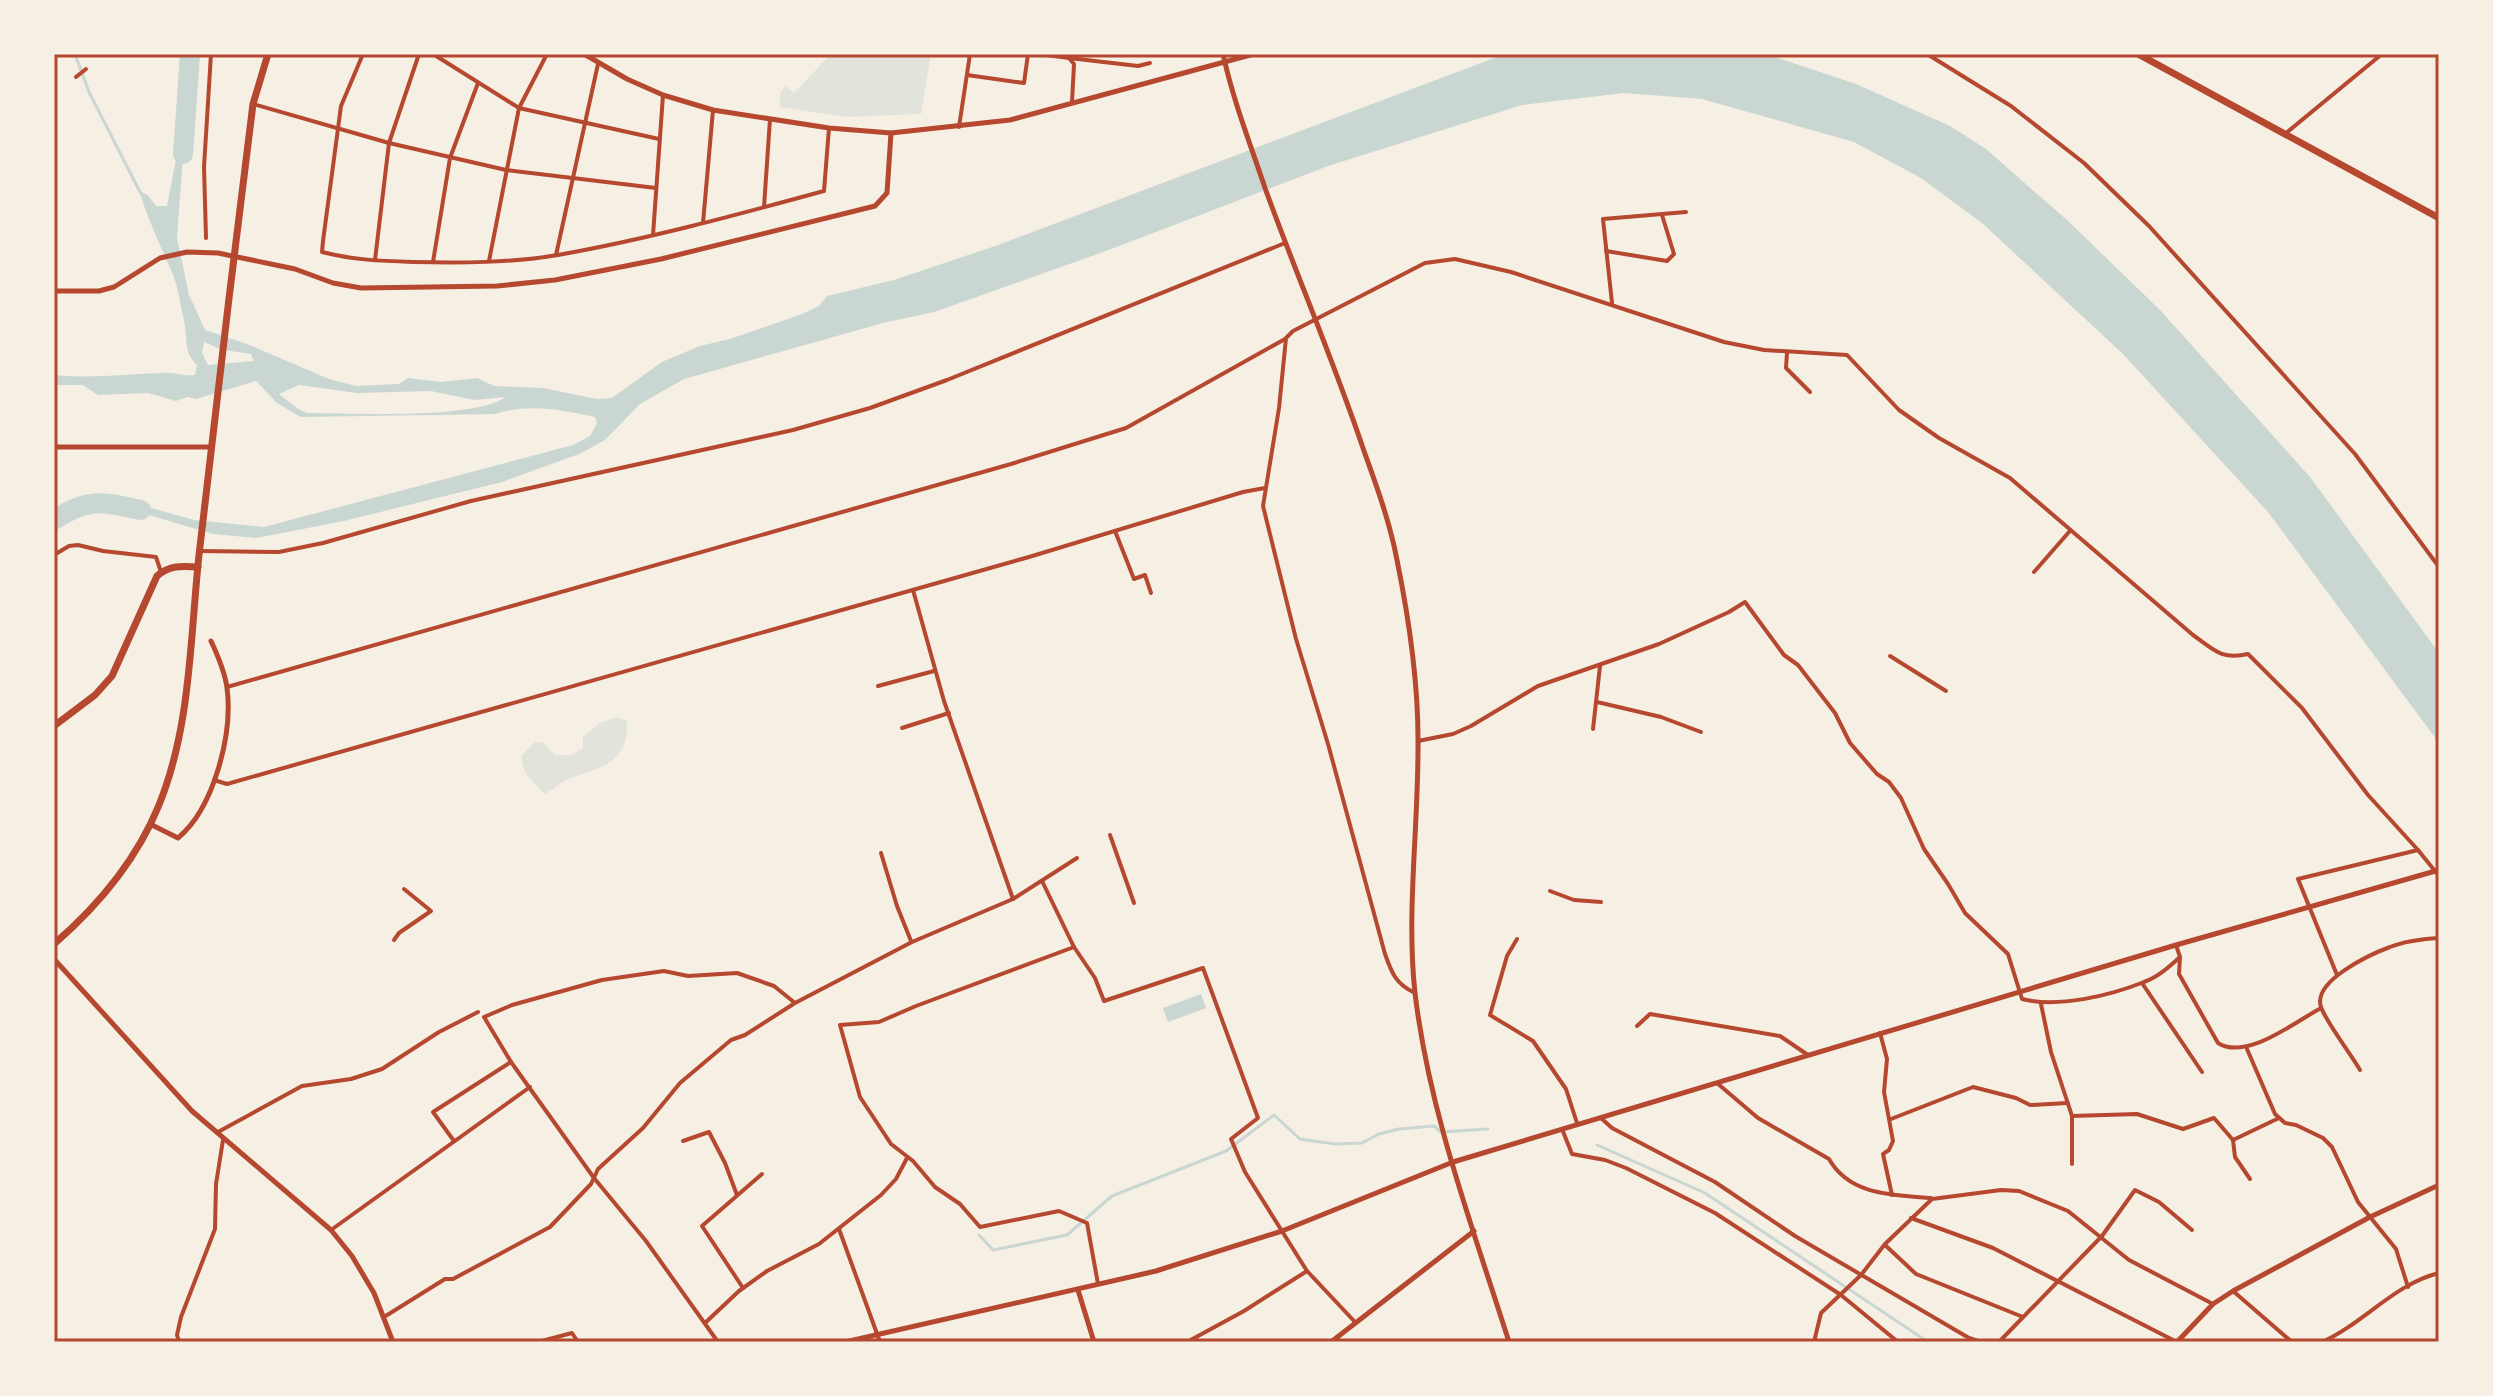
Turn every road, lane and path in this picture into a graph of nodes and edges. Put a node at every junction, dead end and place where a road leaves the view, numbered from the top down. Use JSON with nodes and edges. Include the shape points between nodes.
{"nodes":[{"id":1,"x":211,"y":54,"type":"edge"},
{"id":2,"x":268,"y":54,"type":"edge"},
{"id":3,"x":363,"y":54,"type":"edge"},
{"id":4,"x":419,"y":54,"type":"edge"},
{"id":5,"x":433,"y":54,"type":"edge"},
{"id":6,"x":547,"y":54,"type":"edge"},
{"id":7,"x":584,"y":54,"type":"edge"},
{"id":8,"x":970,"y":54,"type":"edge"},
{"id":9,"x":1028,"y":54,"type":"edge"},
{"id":10,"x":1038,"y":54,"type":"edge"},
{"id":11,"x":1223,"y":54,"type":"edge"},
{"id":12,"x":1254,"y":54,"type":"edge"},
{"id":13,"x":1927,"y":54,"type":"edge"},
{"id":14,"x":2138,"y":54,"type":"edge"},
{"id":15,"x":2382,"y":54,"type":"edge"},
{"id":16,"x":1061,"y":55,"type":"edge"},
{"id":17,"x":1069,"y":58,"type":"junction"},
{"id":18,"x":1225,"y":62,"type":"junction"},
{"id":19,"x":1150,"y":63,"type":"dead end"},
{"id":20,"x":598,"y":64,"type":"junction"},
{"id":21,"x":86,"y":69,"type":"dead end"},
{"id":22,"x":967,"y":75,"type":"junction"},
{"id":23,"x":76,"y":77,"type":"dead end"},
{"id":24,"x":478,"y":83,"type":"junction"},
{"id":25,"x":663,"y":95,"type":"junction"},
{"id":26,"x":1072,"y":103,"type":"junction"},
{"id":27,"x":253,"y":104,"type":"junction"},
{"id":28,"x":519,"y":108,"type":"junction"},
{"id":29,"x":713,"y":110,"type":"junction"},
{"id":30,"x":770,"y":119,"type":"junction"},
{"id":31,"x":584,"y":124,"type":"junction"},
{"id":32,"x":959,"y":127,"type":"junction"},
{"id":33,"x":337,"y":128,"type":"junction"},
{"id":34,"x":829,"y":128,"type":"junction"},
{"id":35,"x":891,"y":133,"type":"junction"},
{"id":36,"x":2283,"y":135,"type":"junction"},
{"id":37,"x":659,"y":139,"type":"junction"},
{"id":38,"x":389,"y":143,"type":"junction"},
{"id":39,"x":450,"y":158,"type":"junction"},
{"id":40,"x":506,"y":170,"type":"junction"},
{"id":41,"x":573,"y":178,"type":"junction"},
{"id":42,"x":656,"y":188,"type":"junction"},
{"id":43,"x":764,"y":207,"type":"junction"},
{"id":44,"x":1686,"y":212,"type":"dead end"},
{"id":45,"x":1662,"y":215,"type":"junction"},
{"id":46,"x":2439,"y":218,"type":"edge"},
{"id":47,"x":703,"y":223,"type":"junction"},
{"id":48,"x":653,"y":235,"type":"junction"},
{"id":49,"x":206,"y":238,"type":"dead end"},
{"id":50,"x":1285,"y":243,"type":"junction"},
{"id":51,"x":1606,"y":251,"type":"junction"},
{"id":52,"x":556,"y":255,"type":"junction"},
{"id":53,"x":233,"y":257,"type":"junction"},
{"id":54,"x":375,"y":260,"type":"junction"},
{"id":55,"x":489,"y":261,"type":"junction"},
{"id":56,"x":433,"y":262,"type":"junction"},
{"id":57,"x":54,"y":291,"type":"edge"},
{"id":58,"x":1612,"y":303,"type":"junction"},
{"id":59,"x":1316,"y":321,"type":"junction"},
{"id":60,"x":1286,"y":338,"type":"junction"},
{"id":61,"x":1787,"y":353,"type":"junction"},
{"id":62,"x":1810,"y":392,"type":"dead end"},
{"id":63,"x":213,"y":442,"type":"junction"},
{"id":64,"x":54,"y":447,"type":"edge"},
{"id":65,"x":1265,"y":488,"type":"junction"},
{"id":66,"x":1115,"y":531,"type":"junction"},
{"id":67,"x":2070,"y":531,"type":"junction"},
{"id":68,"x":200,"y":547,"type":"junction"},
{"id":69,"x":54,"y":555,"type":"edge"},
{"id":70,"x":198,"y":567,"type":"junction"},
{"id":71,"x":2439,"y":567,"type":"edge"},
{"id":72,"x":161,"y":572,"type":"junction"},
{"id":73,"x":2034,"y":572,"type":"dead end"},
{"id":74,"x":913,"y":590,"type":"junction"},
{"id":75,"x":1151,"y":593,"type":"dead end"},
{"id":76,"x":211,"y":641,"type":"dead end"},
{"id":77,"x":1890,"y":656,"type":"dead end"},
{"id":78,"x":1600,"y":666,"type":"junction"},
{"id":79,"x":935,"y":671,"type":"junction"},
{"id":80,"x":878,"y":686,"type":"dead end"},
{"id":81,"x":227,"y":687,"type":"junction"},
{"id":82,"x":1946,"y":691,"type":"dead end"},
{"id":83,"x":1597,"y":702,"type":"junction"},
{"id":84,"x":949,"y":713,"type":"junction"},
{"id":85,"x":54,"y":726,"type":"edge"},
{"id":86,"x":902,"y":728,"type":"dead end"},
{"id":87,"x":1593,"y":729,"type":"dead end"},
{"id":88,"x":1701,"y":732,"type":"dead end"},
{"id":89,"x":1418,"y":741,"type":"junction"},
{"id":90,"x":214,"y":780,"type":"junction"},
{"id":91,"x":150,"y":824,"type":"junction"},
{"id":92,"x":1110,"y":835,"type":"dead end"},
{"id":93,"x":2418,"y":850,"type":"junction"},
{"id":94,"x":881,"y":853,"type":"dead end"},
{"id":95,"x":1077,"y":858,"type":"dead end"},
{"id":96,"x":2439,"y":870,"type":"edge"},
{"id":97,"x":2439,"y":876,"type":"edge"},
{"id":98,"x":1042,"y":881,"type":"junction"},
{"id":99,"x":404,"y":889,"type":"dead end"},
{"id":100,"x":1550,"y":891,"type":"dead end"},
{"id":101,"x":1013,"y":899,"type":"junction"},
{"id":102,"x":1601,"y":902,"type":"dead end"},
{"id":103,"x":1134,"y":903,"type":"dead end"},
{"id":104,"x":2308,"y":907,"type":"junction"},
{"id":105,"x":2439,"y":938,"type":"edge"},
{"id":106,"x":1517,"y":939,"type":"dead end"},
{"id":107,"x":394,"y":940,"type":"dead end"},
{"id":108,"x":912,"y":942,"type":"junction"},
{"id":109,"x":54,"y":944,"type":"edge"},
{"id":110,"x":2176,"y":945,"type":"junction"},
{"id":111,"x":1074,"y":947,"type":"junction"},
{"id":112,"x":2180,"y":957,"type":"junction"},
{"id":113,"x":54,"y":959,"type":"edge"},
{"id":114,"x":2337,"y":975,"type":"junction"},
{"id":115,"x":2142,"y":983,"type":"junction"},
{"id":116,"x":2019,"y":992,"type":"junction"},
{"id":117,"x":1415,"y":993,"type":"junction"},
{"id":118,"x":795,"y":1003,"type":"junction"},
{"id":119,"x":2041,"y":1004,"type":"junction"},
{"id":120,"x":2321,"y":1008,"type":"junction"},
{"id":121,"x":478,"y":1012,"type":"dead end"},
{"id":122,"x":1637,"y":1026,"type":"dead end"},
{"id":123,"x":1880,"y":1033,"type":"junction"},
{"id":124,"x":2247,"y":1049,"type":"junction"},
{"id":125,"x":1808,"y":1055,"type":"junction"},
{"id":126,"x":511,"y":1062,"type":"junction"},
{"id":127,"x":2360,"y":1070,"type":"dead end"},
{"id":128,"x":2202,"y":1072,"type":"dead end"},
{"id":129,"x":1715,"y":1082,"type":"junction"},
{"id":130,"x":530,"y":1087,"type":"junction"},
{"id":131,"x":2068,"y":1103,"type":"junction"},
{"id":132,"x":2072,"y":1116,"type":"junction"},
{"id":133,"x":1600,"y":1117,"type":"junction"},
{"id":134,"x":2280,"y":1118,"type":"junction"},
{"id":135,"x":1891,"y":1119,"type":"junction"},
{"id":136,"x":1577,"y":1123,"type":"junction"},
{"id":137,"x":1562,"y":1129,"type":"junction"},
{"id":138,"x":215,"y":1133,"type":"junction"},
{"id":139,"x":223,"y":1140,"type":"junction"},
{"id":140,"x":2233,"y":1140,"type":"junction"},
{"id":141,"x":454,"y":1141,"type":"junction"},
{"id":142,"x":683,"y":1141,"type":"dead end"},
{"id":143,"x":907,"y":1157,"type":"junction"},
{"id":144,"x":1453,"y":1162,"type":"junction"},
{"id":145,"x":2072,"y":1164,"type":"dead end"},
{"id":146,"x":762,"y":1174,"type":"dead end"},
{"id":147,"x":594,"y":1178,"type":"junction"},
{"id":148,"x":2250,"y":1179,"type":"dead end"},
{"id":149,"x":2439,"y":1185,"type":"edge"},
{"id":150,"x":737,"y":1195,"type":"junction"},
{"id":151,"x":1892,"y":1195,"type":"junction"},
{"id":152,"x":1932,"y":1199,"type":"junction"},
{"id":153,"x":2370,"y":1217,"type":"junction"},
{"id":154,"x":1911,"y":1218,"type":"junction"},
{"id":155,"x":839,"y":1229,"type":"junction"},
{"id":156,"x":331,"y":1230,"type":"junction"},
{"id":157,"x":2192,"y":1230,"type":"dead end"},
{"id":158,"x":1282,"y":1231,"type":"junction"},
{"id":159,"x":1474,"y":1231,"type":"junction"},
{"id":160,"x":2102,"y":1236,"type":"junction"},
{"id":161,"x":1885,"y":1244,"type":"junction"},
{"id":162,"x":1307,"y":1271,"type":"junction"},
{"id":163,"x":2439,"y":1273,"type":"edge"},
{"id":164,"x":1861,"y":1275,"type":"junction"},
{"id":165,"x":2058,"y":1279,"type":"junction"},
{"id":166,"x":1099,"y":1285,"type":"junction"},
{"id":167,"x":2408,"y":1287,"type":"junction"},
{"id":168,"x":743,"y":1288,"type":"junction"},
{"id":169,"x":1078,"y":1290,"type":"junction"},
{"id":170,"x":2233,"y":1291,"type":"junction"},
{"id":171,"x":1842,"y":1294,"type":"junction"},
{"id":172,"x":2213,"y":1304,"type":"junction"},
{"id":173,"x":384,"y":1317,"type":"junction"},
{"id":174,"x":2023,"y":1317,"type":"junction"},
{"id":175,"x":1355,"y":1322,"type":"junction"},
{"id":176,"x":705,"y":1323,"type":"junction"},
{"id":177,"x":879,"y":1338,"type":"edge"},
{"id":178,"x":179,"y":1342,"type":"edge"},
{"id":179,"x":393,"y":1342,"type":"edge"},
{"id":180,"x":538,"y":1342,"type":"edge"},
{"id":181,"x":578,"y":1342,"type":"edge"},
{"id":182,"x":718,"y":1342,"type":"edge"},
{"id":183,"x":845,"y":1342,"type":"edge"},
{"id":184,"x":1094,"y":1342,"type":"edge"},
{"id":185,"x":1187,"y":1342,"type":"edge"},
{"id":186,"x":1331,"y":1342,"type":"edge"},
{"id":187,"x":1509,"y":1342,"type":"edge"},
{"id":188,"x":1814,"y":1342,"type":"edge"},
{"id":189,"x":1898,"y":1342,"type":"edge"},
{"id":190,"x":1981,"y":1342,"type":"edge"},
{"id":191,"x":1999,"y":1342,"type":"edge"},
{"id":192,"x":2177,"y":1342,"type":"edge"},
{"id":193,"x":2292,"y":1342,"type":"edge"},
{"id":194,"x":2322,"y":1342,"type":"edge"}],
"edges":[{"from":1,"to":49,"type":"street"},
{"from":2,"to":27,"type":"highway"},
{"from":3,"to":33,"type":"street"},
{"from":4,"to":38,"type":"street"},
{"from":5,"to":24,"type":"street"},
{"from":6,"to":28,"type":"street"},
{"from":7,"to":20,"type":"street"},
{"from":8,"to":22,"type":"street"},
{"from":9,"to":22,"type":"street","via":[[1024,83]]},
{"from":10,"to":16,"type":"street"},
{"from":11,"to":18,"type":"street"},
{"from":12,"to":18,"type":"street"},
{"from":13,"to":71,"type":"street","via":[[2023,115],[2084,163],[2149,226],[2355,454]]},
{"from":14,"to":36,"type":"highway"},
{"from":15,"to":36,"type":"street"},
{"from":16,"to":17,"type":"street"},
{"from":17,"to":19,"type":"street"},
{"from":17,"to":26,"type":"street","via":[[1074,64]]},
{"from":18,"to":26,"type":"street"},
{"from":18,"to":50,"type":"street"},
{"from":20,"to":25,"type":"street"},
{"from":20,"to":31,"type":"street"},
{"from":21,"to":23,"type":"street"},
{"from":22,"to":32,"type":"street"},
{"from":24,"to":28,"type":"street"},
{"from":24,"to":39,"type":"street"},
{"from":25,"to":29,"type":"street"},
{"from":25,"to":37,"type":"street"},
{"from":26,"to":32,"type":"street"},
{"from":27,"to":33,"type":"street"},
{"from":27,"to":53,"type":"highway"},
{"from":28,"to":31,"type":"street"},
{"from":28,"to":40,"type":"street"},
{"from":29,"to":30,"type":"street"},
{"from":29,"to":47,"type":"street"},
{"from":30,"to":34,"type":"street"},
{"from":30,"to":43,"type":"street"},
{"from":31,"to":37,"type":"street"},
{"from":31,"to":41,"type":"street"},
{"from":32,"to":35,"type":"street"},
{"from":33,"to":38,"type":"street"},
{"from":33,"to":54,"type":"street","via":[[322,252]]},
{"from":34,"to":35,"type":"street"},
{"from":34,"to":43,"type":"street","via":[[824,191]]},
{"from":35,"to":53,"type":"street","via":[[887,193],[875,206],[589,275],[497,286],[361,288]]},
{"from":36,"to":46,"type":"highway"},
{"from":37,"to":42,"type":"street"},
{"from":38,"to":39,"type":"street"},
{"from":38,"to":54,"type":"street"},
{"from":39,"to":40,"type":"street"},
{"from":39,"to":56,"type":"street"},
{"from":40,"to":41,"type":"street"},
{"from":40,"to":55,"type":"street"},
{"from":41,"to":42,"type":"street"},
{"from":41,"to":52,"type":"street"},
{"from":42,"to":48,"type":"street"},
{"from":43,"to":47,"type":"street"},
{"from":44,"to":45,"type":"street"},
{"from":45,"to":51,"type":"street","via":[[1603,219]]},
{"from":45,"to":51,"type":"street","via":[[1674,254],[1667,261]]},
{"from":47,"to":48,"type":"street"},
{"from":48,"to":52,"type":"street"},
{"from":50,"to":59,"type":"street"},
{"from":50,"to":68,"type":"street","via":[[947,380],[806,427],[471,501],[279,552]]},
{"from":51,"to":58,"type":"street"},
{"from":52,"to":55,"type":"street"},
{"from":53,"to":57,"type":"street","via":[[187,252],[160,258],[114,287]]},
{"from":53,"to":63,"type":"highway"},
{"from":54,"to":56,"type":"street"},
{"from":55,"to":56,"type":"street"},
{"from":58,"to":59,"type":"street","via":[[1455,259],[1425,263]]},
{"from":58,"to":61,"type":"street","via":[[1724,342]]},
{"from":59,"to":60,"type":"street"},
{"from":59,"to":89,"type":"street","via":[[1375,481],[1397,559],[1417,685]]},
{"from":60,"to":65,"type":"street"},
{"from":60,"to":81,"type":"street","via":[[1126,428]]},
{"from":61,"to":62,"type":"street","via":[[1786,368]]},
{"from":61,"to":67,"type":"street","via":[[1847,355],[1899,410],[2010,478]]},
{"from":63,"to":64,"type":"street"},
{"from":63,"to":68,"type":"highway"},
{"from":65,"to":66,"type":"street"},
{"from":65,"to":117,"type":"street","via":[[1269,532],[1385,954],[1394,978]]},
{"from":66,"to":74,"type":"street"},
{"from":66,"to":75,"type":"street","via":[[1134,579],[1145,575]]},
{"from":67,"to":73,"type":"street"},
{"from":67,"to":93,"type":"street","via":[[2221,655],[2248,654],[2302,708]]},
{"from":68,"to":70,"type":"highway"},
{"from":69,"to":72,"type":"street","via":[[78,545],[145,555],[156,557]]},
{"from":70,"to":72,"type":"highway"},
{"from":70,"to":91,"type":"highway","via":[[178,742]]},
{"from":72,"to":85,"type":"highway","via":[[112,676]]},
{"from":74,"to":79,"type":"street"},
{"from":74,"to":90,"type":"street","via":[[257,776],[227,784]]},
{"from":76,"to":81,"type":"street"},
{"from":77,"to":82,"type":"street"},
{"from":78,"to":83,"type":"street"},
{"from":78,"to":89,"type":"street","via":[[1538,686],[1453,734]]},
{"from":78,"to":116,"type":"street","via":[[1745,602],[1835,713],[1850,743],[1901,798],[1924,849],[1965,913],[2008,954]]},
{"from":79,"to":80,"type":"street"},
{"from":79,"to":84,"type":"street"},
{"from":81,"to":90,"type":"street","via":[[225,744]]},
{"from":83,"to":87,"type":"street"},
{"from":83,"to":88,"type":"street"},
{"from":84,"to":86,"type":"street"},
{"from":84,"to":101,"type":"street"},
{"from":89,"to":117,"type":"street"},
{"from":90,"to":91,"type":"street","via":[[178,838]]},
{"from":91,"to":109,"type":"highway","via":[[97,903]]},
{"from":92,"to":103,"type":"street"},
{"from":93,"to":97,"type":"street"},
{"from":93,"to":104,"type":"street","via":[[2298,879]]},
{"from":94,"to":108,"type":"street"},
{"from":95,"to":98,"type":"street"},
{"from":96,"to":104,"type":"street"},
{"from":98,"to":101,"type":"street"},
{"from":98,"to":111,"type":"street"},
{"from":99,"to":107,"type":"street","via":[[431,911]]},
{"from":100,"to":102,"type":"street"},
{"from":101,"to":108,"type":"street"},
{"from":104,"to":110,"type":"street"},
{"from":104,"to":114,"type":"street"},
{"from":105,"to":114,"type":"street","via":[[2391,946]]},
{"from":106,"to":136,"type":"street","via":[[1490,1015],[1533,1041],[1566,1089]]},
{"from":108,"to":118,"type":"street"},
{"from":110,"to":112,"type":"street"},
{"from":110,"to":116,"type":"street"},
{"from":111,"to":143,"type":"street","via":[[879,1022],[840,1025],[860,1097],[891,1144]]},
{"from":111,"to":158,"type":"street","via":[[1104,1001],[1203,968],[1258,1118],[1231,1139]]},
{"from":112,"to":115,"type":"street"},
{"from":112,"to":124,"type":"street","via":[[2179,974],[2218,1043]]},
{"from":113,"to":138,"type":"street"},
{"from":114,"to":120,"type":"street","via":[[2321,995]]},
{"from":115,"to":119,"type":"street"},
{"from":115,"to":128,"type":"street"},
{"from":116,"to":119,"type":"street","via":[[2022,999]]},
{"from":116,"to":123,"type":"street"},
{"from":117,"to":144,"type":"street"},
{"from":118,"to":126,"type":"street","via":[[774,986],[737,973],[688,976],[664,971],[602,980],[484,1017]]},
{"from":118,"to":147,"type":"street","via":[[703,1062]]},
{"from":119,"to":131,"type":"street"},
{"from":120,"to":124,"type":"street"},
{"from":120,"to":127,"type":"street"},
{"from":121,"to":138,"type":"street","via":[[382,1069],[302,1086]]},
{"from":122,"to":125,"type":"street","via":[[1650,1014],[1710,1024],[1780,1036]]},
{"from":123,"to":125,"type":"street"},
{"from":123,"to":135,"type":"street"},
{"from":124,"to":134,"type":"street"},
{"from":125,"to":129,"type":"street"},
{"from":126,"to":130,"type":"street"},
{"from":126,"to":141,"type":"street","via":[[433,1112]]},
{"from":129,"to":133,"type":"street"},
{"from":129,"to":151,"type":"street","via":[[1758,1118],[1829,1159],[1852,1183]]},
{"from":130,"to":141,"type":"street"},
{"from":130,"to":147,"type":"street"},
{"from":131,"to":132,"type":"street"},
{"from":131,"to":135,"type":"street","via":[[2030,1105],[1973,1087]]},
{"from":132,"to":140,"type":"street","via":[[2137,1114],[2183,1129],[2214,1118]]},
{"from":132,"to":145,"type":"street"},
{"from":133,"to":136,"type":"street"},
{"from":133,"to":164,"type":"street"},
{"from":134,"to":140,"type":"street"},
{"from":134,"to":153,"type":"street","via":[[2332,1147]]},
{"from":135,"to":151,"type":"street","via":[[1893,1141],[1883,1154]]},
{"from":136,"to":137,"type":"street"},
{"from":137,"to":144,"type":"street"},
{"from":137,"to":171,"type":"street","via":[[1572,1154],[1605,1160],[1669,1188]]},
{"from":138,"to":139,"type":"street"},
{"from":139,"to":156,"type":"street"},
{"from":139,"to":178,"type":"street","via":[[215,1229],[181,1317]]},
{"from":140,"to":148,"type":"street","via":[[2235,1157]]},
{"from":141,"to":156,"type":"street"},
{"from":142,"to":150,"type":"street","via":[[709,1132]]},
{"from":143,"to":155,"type":"street","via":[[891,1187]]},
{"from":143,"to":166,"type":"street","via":[[980,1227],[1059,1211],[1087,1223]]},
{"from":144,"to":158,"type":"street"},
{"from":144,"to":159,"type":"street"},
{"from":146,"to":150,"type":"street"},
{"from":147,"to":173,"type":"street","via":[[550,1227],[445,1279]]},
{"from":147,"to":176,"type":"street"},
{"from":149,"to":153,"type":"street"},
{"from":150,"to":168,"type":"street","via":[[702,1226]]},
{"from":151,"to":152,"type":"street"},
{"from":152,"to":154,"type":"street"},
{"from":152,"to":160,"type":"street","via":[[2019,1191],[2068,1211]]},
{"from":153,"to":167,"type":"street","via":[[2396,1249]]},
{"from":153,"to":170,"type":"street"},
{"from":154,"to":161,"type":"street"},
{"from":154,"to":165,"type":"street"},
{"from":155,"to":168,"type":"street"},
{"from":155,"to":177,"type":"street"},
{"from":156,"to":173,"type":"street","via":[[363,1274]]},
{"from":157,"to":160,"type":"street","via":[[2135,1190]]},
{"from":158,"to":162,"type":"street"},
{"from":158,"to":166,"type":"street"},
{"from":159,"to":175,"type":"street"},
{"from":159,"to":187,"type":"street"},
{"from":160,"to":165,"type":"street"},
{"from":160,"to":172,"type":"street","via":[[2129,1260]]},
{"from":161,"to":164,"type":"street"},
{"from":161,"to":174,"type":"street","via":[[1916,1274]]},
{"from":162,"to":175,"type":"street"},
{"from":162,"to":185,"type":"street"},
{"from":163,"to":167,"type":"street"},
{"from":164,"to":171,"type":"street"},
{"from":164,"to":190,"type":"street"},
{"from":165,"to":174,"type":"street"},
{"from":165,"to":192,"type":"street"},
{"from":166,"to":169,"type":"street"},
{"from":167,"to":194,"type":"street"},
{"from":168,"to":176,"type":"street"},
{"from":169,"to":177,"type":"street"},
{"from":169,"to":184,"type":"street"},
{"from":170,"to":172,"type":"street"},
{"from":170,"to":193,"type":"street"},
{"from":171,"to":188,"type":"street","via":[[1821,1313]]},
{"from":171,"to":189,"type":"street"},
{"from":172,"to":192,"type":"street"},
{"from":173,"to":179,"type":"street"},
{"from":174,"to":191,"type":"street"},
{"from":175,"to":186,"type":"street"},
{"from":176,"to":182,"type":"street"},
{"from":177,"to":183,"type":"street"},
{"from":180,"to":181,"type":"street","via":[[572,1333]]}]}
